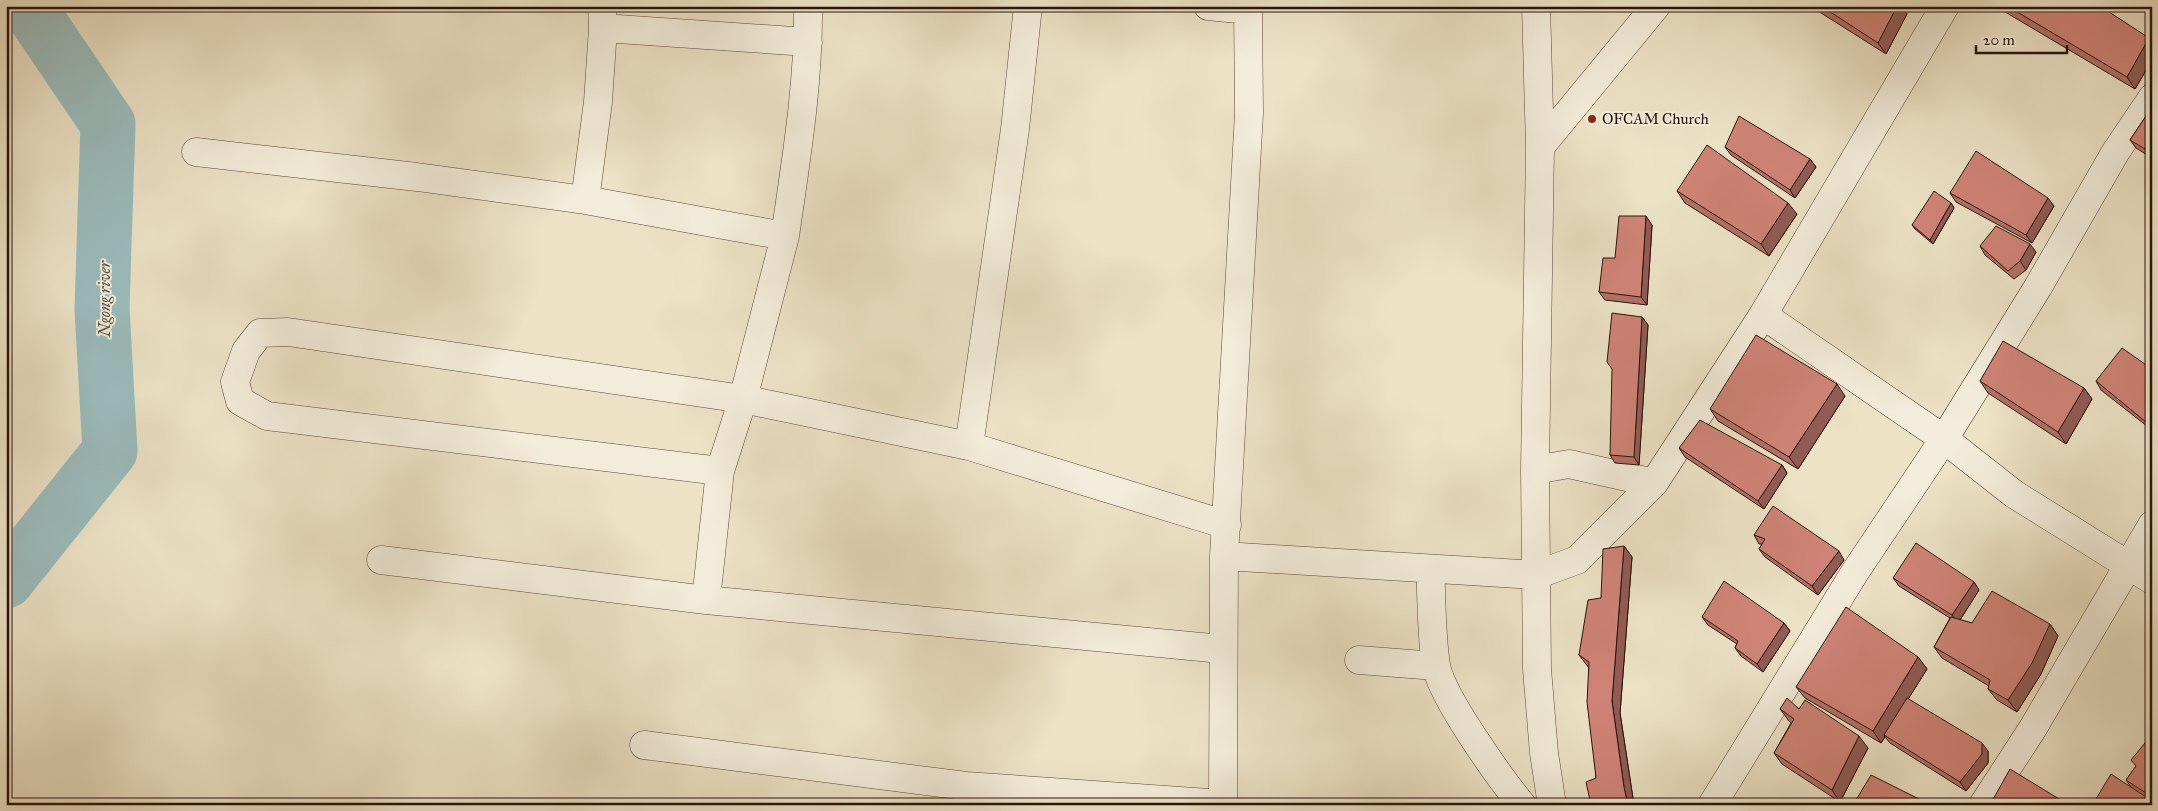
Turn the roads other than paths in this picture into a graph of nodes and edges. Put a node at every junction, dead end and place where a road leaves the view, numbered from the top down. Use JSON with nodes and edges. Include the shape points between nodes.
{"nodes":[{"id":1,"x":808,"y":6,"type":"edge"},
{"id":2,"x":1028,"y":6,"type":"edge"},
{"id":3,"x":1208,"y":6,"type":"edge"},
{"id":4,"x":1536,"y":6,"type":"edge"},
{"id":5,"x":1656,"y":6,"type":"edge"},
{"id":6,"x":1945,"y":6,"type":"edge"},
{"id":7,"x":1248,"y":8,"type":"edge"},
{"id":8,"x":602,"y":17,"type":"edge"},
{"id":9,"x":808,"y":42,"type":"junction"},
{"id":10,"x":2152,"y":98,"type":"edge"},
{"id":11,"x":1540,"y":147,"type":"junction"},
{"id":12,"x":196,"y":152,"type":"dead end"},
{"id":13,"x":585,"y":200,"type":"junction"},
{"id":14,"x":785,"y":236,"type":"junction"},
{"id":15,"x":1763,"y":315,"type":"junction"},
{"id":16,"x":742,"y":399,"type":"junction"},
{"id":17,"x":1944,"y":439,"type":"junction"},
{"id":18,"x":969,"y":446,"type":"junction"},
{"id":19,"x":1534,"y":470,"type":"junction"},
{"id":20,"x":720,"y":471,"type":"junction"},
{"id":21,"x":1654,"y":483,"type":"junction"},
{"id":22,"x":1227,"y":524,"type":"junction"},
{"id":23,"x":2152,"y":525,"type":"edge"},
{"id":24,"x":1224,"y":556,"type":"junction"},
{"id":25,"x":381,"y":560,"type":"dead end"},
{"id":26,"x":2127,"y":564,"type":"junction"},
{"id":27,"x":1430,"y":569,"type":"junction"},
{"id":28,"x":1536,"y":575,"type":"junction"},
{"id":29,"x":2152,"y":580,"type":"edge"},
{"id":30,"x":706,"y":600,"type":"junction"},
{"id":31,"x":1222,"y":649,"type":"junction"},
{"id":32,"x":1359,"y":660,"type":"dead end"},
{"id":33,"x":1436,"y":666,"type":"junction"},
{"id":34,"x":644,"y":745,"type":"dead end"},
{"id":35,"x":1223,"y":804,"type":"edge"},
{"id":36,"x":1522,"y":805,"type":"edge"},
{"id":37,"x":1552,"y":805,"type":"edge"},
{"id":38,"x":1712,"y":805,"type":"edge"},
{"id":39,"x":1983,"y":805,"type":"edge"}],
"edges":[{"from":1,"to":9,"type":"street"},
{"from":2,"to":18,"type":"street","via":[[1015,129]]},
{"from":3,"to":7,"type":"street"},
{"from":4,"to":11,"type":"street"},
{"from":5,"to":11,"type":"street"},
{"from":6,"to":15,"type":"street"},
{"from":7,"to":22,"type":"street","via":[[1249,113]]},
{"from":8,"to":9,"type":"street"},
{"from":8,"to":13,"type":"street","via":[[598,102]]},
{"from":9,"to":14,"type":"street","via":[[801,123]]},
{"from":10,"to":17,"type":"street","via":[[2115,153],[2038,287]]},
{"from":11,"to":19,"type":"street"},
{"from":12,"to":13,"type":"street"},
{"from":13,"to":14,"type":"street"},
{"from":14,"to":16,"type":"street"},
{"from":15,"to":17,"type":"street"},
{"from":15,"to":21,"type":"street"},
{"from":16,"to":18,"type":"street"},
{"from":16,"to":20,"type":"street"},
{"from":16,"to":20,"type":"street","via":[[288,332],[260,333],[246,351],[235,382],[240,401],[267,416]]},
{"from":17,"to":26,"type":"street","via":[[2014,494]]},
{"from":17,"to":38,"type":"street","via":[[1855,572]]},
{"from":18,"to":22,"type":"street"},
{"from":19,"to":21,"type":"street","via":[[1569,464]]},
{"from":19,"to":28,"type":"street"},
{"from":20,"to":30,"type":"street"},
{"from":21,"to":28,"type":"street","via":[[1577,560]]},
{"from":22,"to":24,"type":"street"},
{"from":23,"to":26,"type":"street"},
{"from":24,"to":27,"type":"street"},
{"from":24,"to":31,"type":"street"},
{"from":25,"to":30,"type":"street"},
{"from":26,"to":29,"type":"street"},
{"from":26,"to":39,"type":"street","via":[[2033,728]]},
{"from":27,"to":28,"type":"street"},
{"from":27,"to":33,"type":"street"},
{"from":28,"to":37,"type":"street","via":[[1538,670],[1544,753]]},
{"from":30,"to":31,"type":"street"},
{"from":31,"to":35,"type":"street"},
{"from":32,"to":33,"type":"street"},
{"from":33,"to":36,"type":"street","via":[[1456,710]]},
{"from":34,"to":35,"type":"street","via":[[966,786]]}]}
